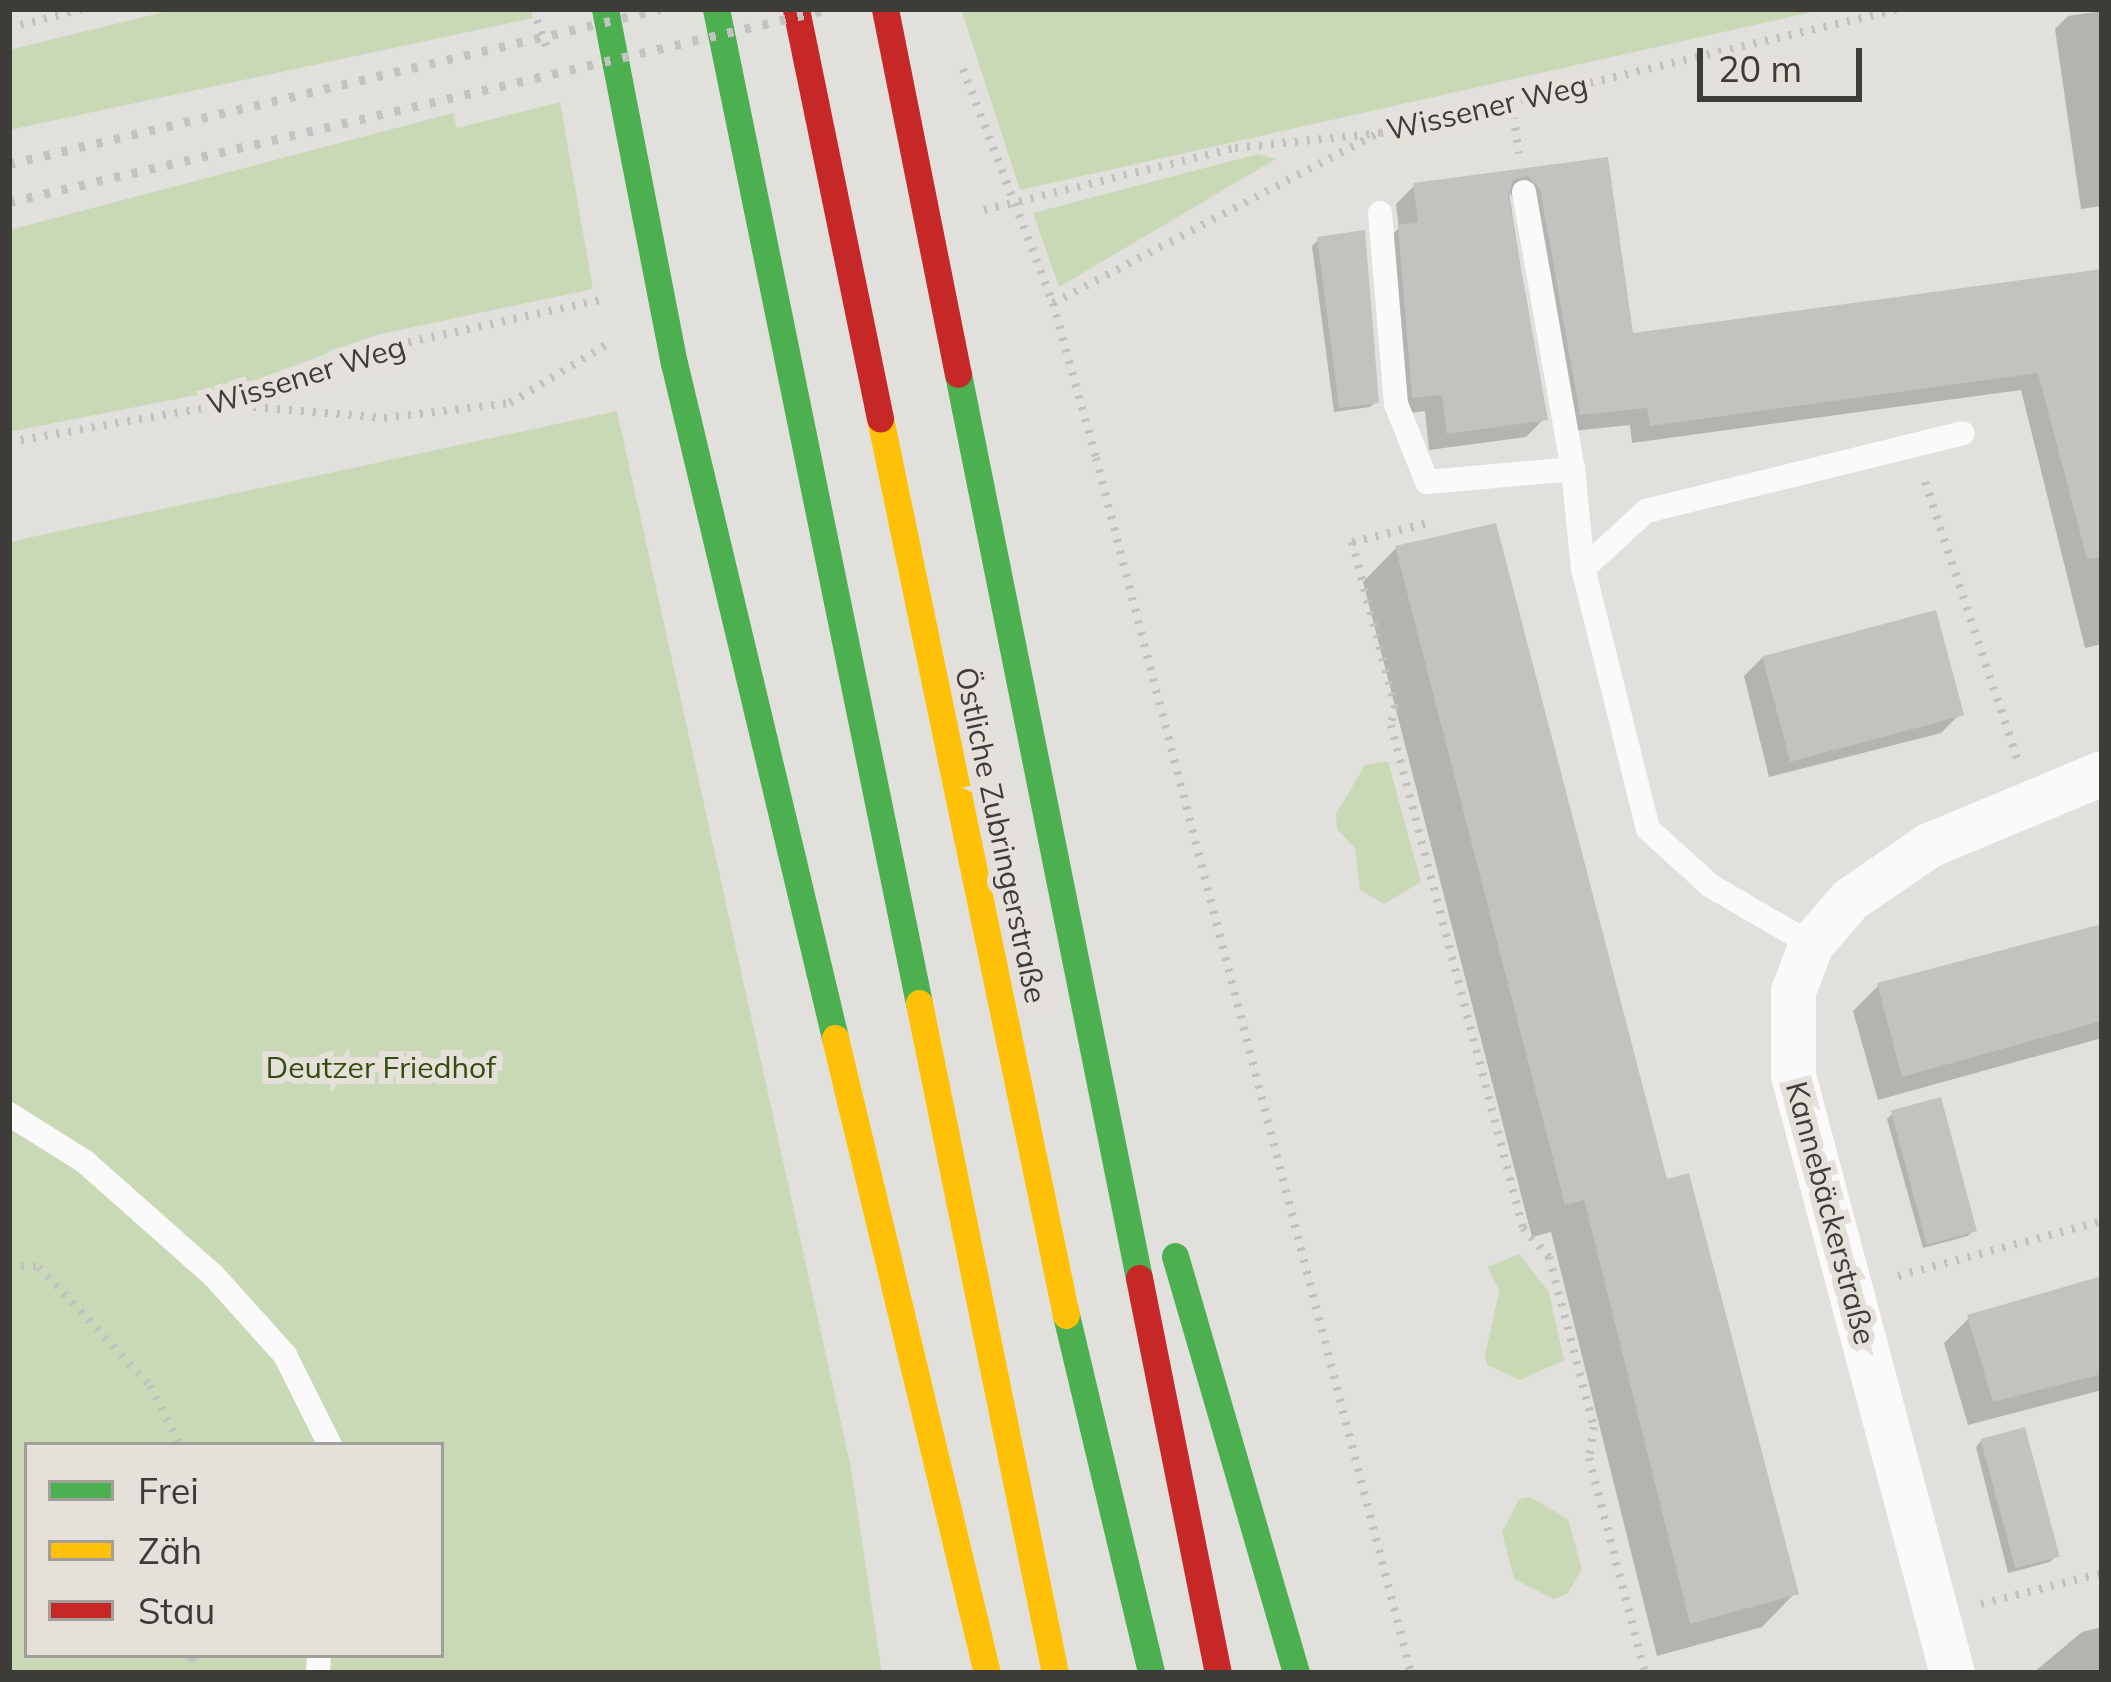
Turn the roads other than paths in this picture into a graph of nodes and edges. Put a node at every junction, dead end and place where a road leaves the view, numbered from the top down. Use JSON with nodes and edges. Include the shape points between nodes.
{"nodes":[{"id":1,"x":604,"y":9,"type":"edge"},
{"id":2,"x":716,"y":9,"type":"edge"},
{"id":3,"x":796,"y":9,"type":"edge"},
{"id":4,"x":885,"y":9,"type":"edge"},
{"id":5,"x":1524,"y":192,"type":"road end"},
{"id":6,"x":1380,"y":213,"type":"dead end"},
{"id":7,"x":1963,"y":433,"type":"dead end"},
{"id":8,"x":1573,"y":469,"type":"junction"},
{"id":9,"x":1583,"y":569,"type":"junction"},
{"id":10,"x":2102,"y":773,"type":"edge"},
{"id":11,"x":1064,"y":884,"type":"junction"},
{"id":12,"x":1811,"y":944,"type":"junction"},
{"id":13,"x":9,"y":1114,"type":"edge"},
{"id":14,"x":1144,"y":1151,"type":"dead end"},
{"id":15,"x":1164,"y":1217,"type":"dead end"},
{"id":16,"x":893,"y":1299,"type":"junction"},
{"id":17,"x":328,"y":1442,"type":"edge"},
{"id":18,"x":945,"y":1626,"type":"dead end"},
{"id":19,"x":987,"y":1673,"type":"edge"},
{"id":20,"x":1055,"y":1673,"type":"edge"},
{"id":21,"x":1151,"y":1673,"type":"edge"},
{"id":22,"x":1218,"y":1673,"type":"edge"},
{"id":23,"x":1296,"y":1673,"type":"edge"},
{"id":24,"x":1952,"y":1673,"type":"edge"}],
"edges":[{"from":1,"to":16,"type":"highway","via":[[680,386]]},
{"from":2,"to":20,"type":"highway"},
{"from":3,"to":21,"type":"highway","name":"Östliche Zubringerstraße","via":[[1100,1480]]},
{"from":4,"to":11,"type":"highway"},
{"from":5,"to":8,"type":"lane"},
{"from":6,"to":8,"type":"lane","via":[[1396,404],[1427,482]]},
{"from":7,"to":9,"type":"lane","via":[[1646,511]]},
{"from":8,"to":9,"type":"lane"},
{"from":9,"to":12,"type":"lane","via":[[1648,829],[1711,886]]},
{"from":10,"to":12,"type":"street","name":"Kannebäckerstraße","via":[[1929,845],[1850,899]]},
{"from":11,"to":14,"type":"highway"},
{"from":11,"to":22,"type":"highway"},
{"from":12,"to":24,"type":"street","name":"Kannebäckerstraße","via":[[1793,992],[1793,1075]]},
{"from":13,"to":17,"type":"lane","via":[[84,1162],[213,1275],[285,1355]]},
{"from":15,"to":23,"type":"highway"},
{"from":16,"to":18,"type":"highway"},
{"from":16,"to":19,"type":"highway"}]}
